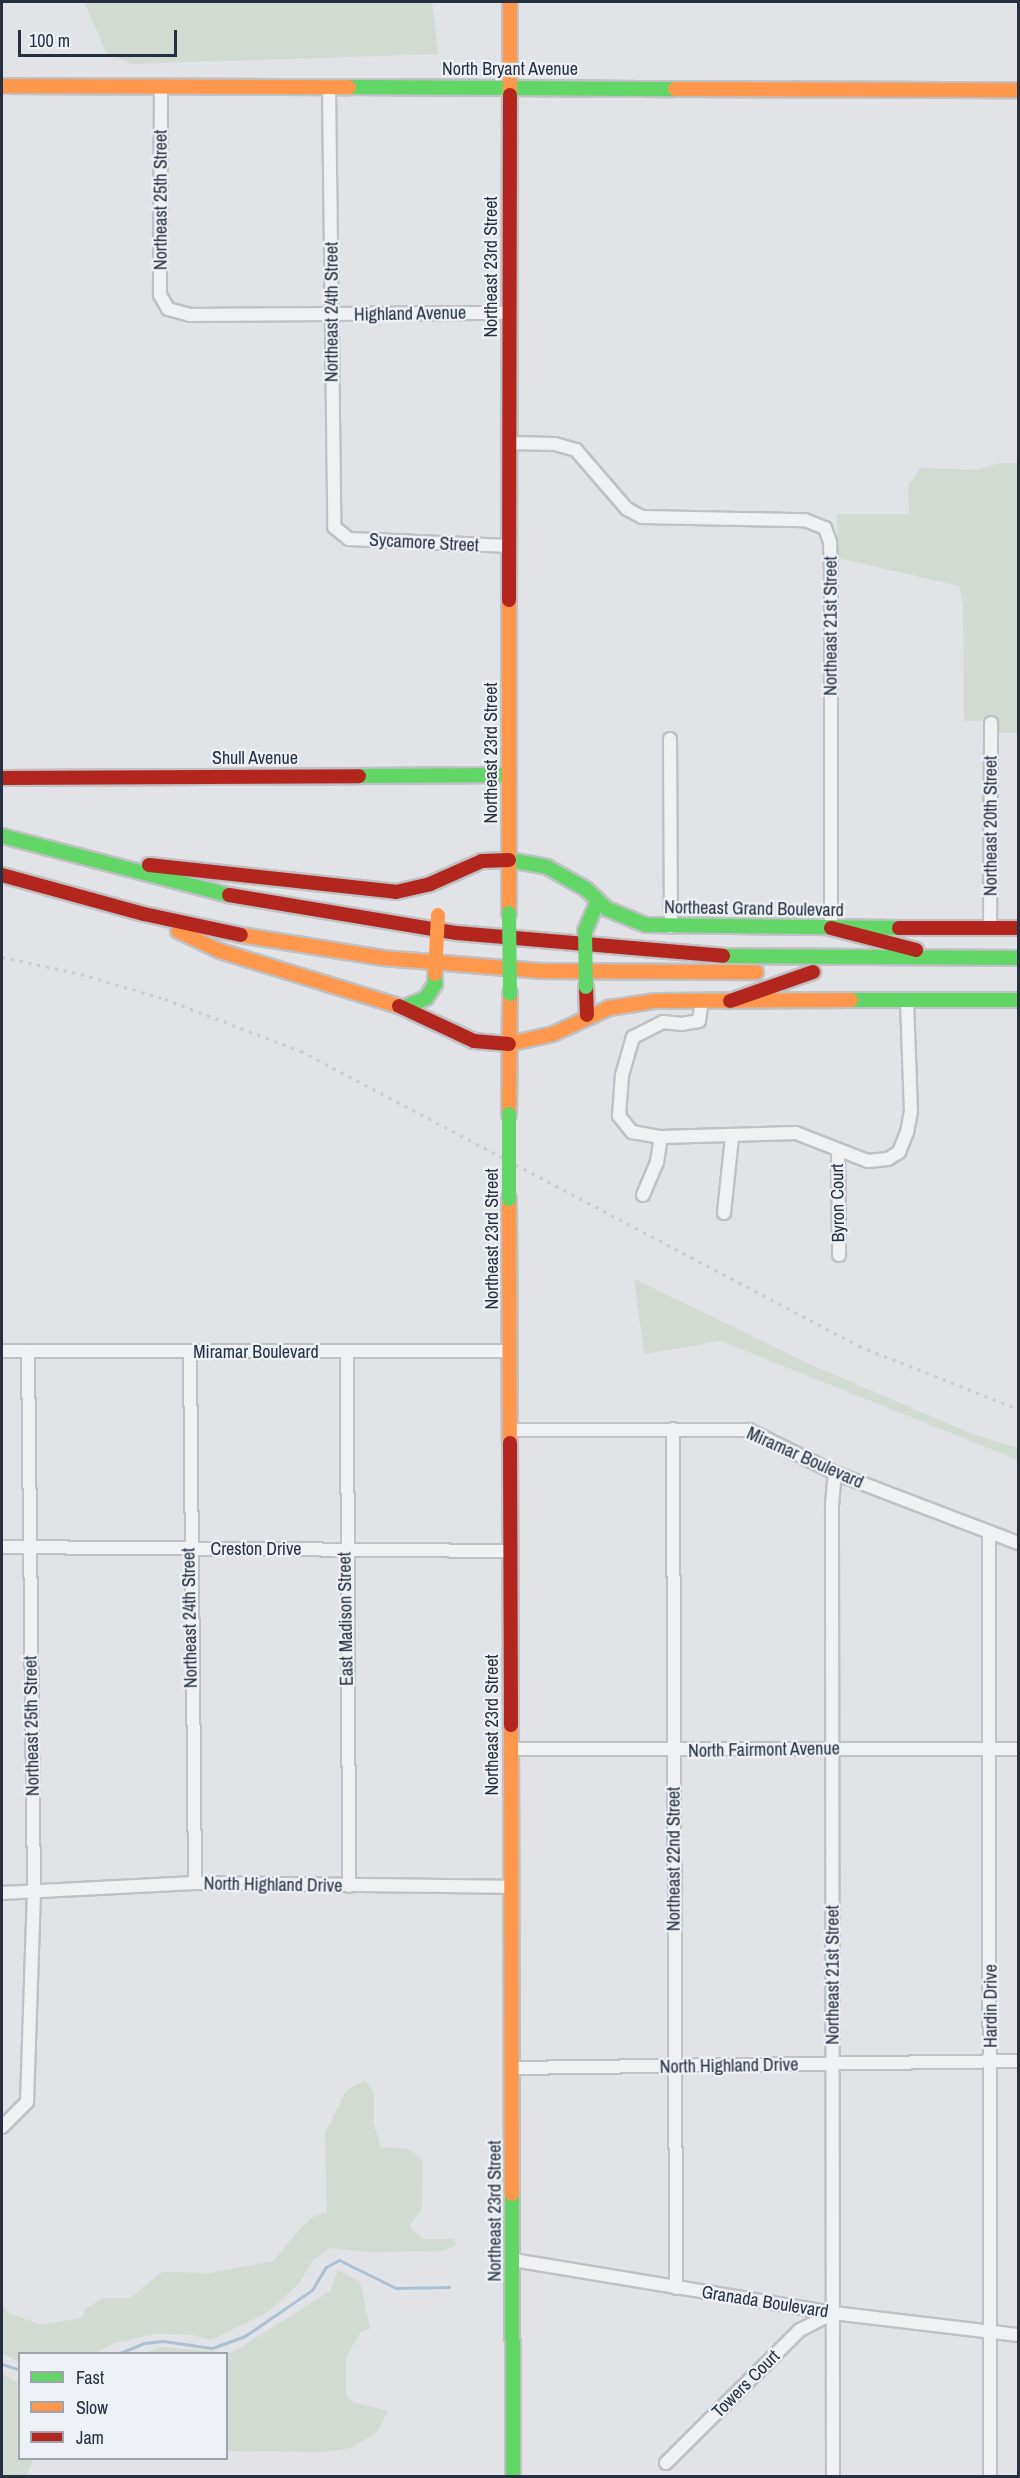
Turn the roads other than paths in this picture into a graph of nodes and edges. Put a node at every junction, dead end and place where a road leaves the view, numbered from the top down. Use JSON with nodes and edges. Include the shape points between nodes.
{"nodes":[{"id":1,"x":510,"y":2,"type":"edge"},
{"id":2,"x":2,"y":86,"type":"edge"},
{"id":3,"x":329,"y":87,"type":"junction"},
{"id":4,"x":509,"y":87,"type":"junction"},
{"id":5,"x":161,"y":88,"type":"junction"},
{"id":6,"x":1018,"y":90,"type":"edge"},
{"id":7,"x":168,"y":309,"type":"joint"},
{"id":8,"x":510,"y":313,"type":"junction"},
{"id":9,"x":332,"y":315,"type":"junction"},
{"id":10,"x":510,"y":443,"type":"junction"},
{"id":11,"x":339,"y":534,"type":"joint"},
{"id":12,"x":510,"y":546,"type":"junction"},
{"id":13,"x":991,"y":723,"type":"dead end"},
{"id":14,"x":670,"y":739,"type":"dead end"},
{"id":15,"x":508,"y":775,"type":"junction"},
{"id":16,"x":2,"y":778,"type":"edge"},
{"id":17,"x":2,"y":836,"type":"edge"},
{"id":18,"x":509,"y":860,"type":"junction"},
{"id":19,"x":97,"y":862,"type":"junction"},
{"id":20,"x":2,"y":875,"type":"edge"},
{"id":21,"x":416,"y":889,"type":"junction"},
{"id":22,"x":597,"y":903,"type":"junction"},
{"id":23,"x":144,"y":914,"type":"junction"},
{"id":24,"x":671,"y":927,"type":"junction"},
{"id":25,"x":831,"y":928,"type":"junction"},
{"id":26,"x":990,"y":928,"type":"junction"},
{"id":27,"x":1018,"y":928,"type":"edge"},
{"id":28,"x":944,"y":958,"type":"junction"},
{"id":29,"x":1018,"y":958,"type":"edge"},
{"id":30,"x":1018,"y":971,"type":"edge"},
{"id":31,"x":813,"y":972,"type":"junction"},
{"id":32,"x":907,"y":1000,"type":"junction"},
{"id":33,"x":1018,"y":1000,"type":"edge"},
{"id":34,"x":702,"y":1001,"type":"junction"},
{"id":35,"x":730,"y":1001,"type":"junction"},
{"id":36,"x":405,"y":1007,"type":"junction"},
{"id":37,"x":587,"y":1016,"type":"junction"},
{"id":38,"x":509,"y":1044,"type":"junction"},
{"id":39,"x":661,"y":1137,"type":"junction"},
{"id":40,"x":732,"y":1137,"type":"junction"},
{"id":41,"x":838,"y":1152,"type":"junction"},
{"id":42,"x":643,"y":1195,"type":"dead end"},
{"id":43,"x":724,"y":1213,"type":"dead end"},
{"id":44,"x":839,"y":1255,"type":"dead end"},
{"id":45,"x":2,"y":1351,"type":"edge"},
{"id":46,"x":28,"y":1351,"type":"junction"},
{"id":47,"x":190,"y":1352,"type":"junction"},
{"id":48,"x":510,"y":1352,"type":"junction"},
{"id":49,"x":347,"y":1353,"type":"junction"},
{"id":50,"x":510,"y":1430,"type":"junction"},
{"id":51,"x":674,"y":1430,"type":"junction"},
{"id":52,"x":835,"y":1473,"type":"junction"},
{"id":53,"x":989,"y":1534,"type":"junction"},
{"id":54,"x":1018,"y":1543,"type":"edge"},
{"id":55,"x":2,"y":1547,"type":"edge"},
{"id":56,"x":29,"y":1547,"type":"junction"},
{"id":57,"x":189,"y":1548,"type":"junction"},
{"id":58,"x":346,"y":1550,"type":"junction"},
{"id":59,"x":510,"y":1551,"type":"junction"},
{"id":60,"x":510,"y":1749,"type":"junction"},
{"id":61,"x":834,"y":1749,"type":"junction"},
{"id":62,"x":990,"y":1749,"type":"junction"},
{"id":63,"x":1018,"y":1749,"type":"edge"},
{"id":64,"x":674,"y":1751,"type":"junction"},
{"id":65,"x":195,"y":1883,"type":"junction"},
{"id":66,"x":349,"y":1886,"type":"junction"},
{"id":67,"x":512,"y":1887,"type":"junction"},
{"id":68,"x":34,"y":1890,"type":"junction"},
{"id":69,"x":2,"y":1893,"type":"edge"},
{"id":70,"x":991,"y":2060,"type":"junction"},
{"id":71,"x":1018,"y":2061,"type":"edge"},
{"id":72,"x":833,"y":2063,"type":"junction"},
{"id":73,"x":675,"y":2067,"type":"junction"},
{"id":74,"x":512,"y":2068,"type":"junction"},
{"id":75,"x":2,"y":2127,"type":"edge"},
{"id":76,"x":513,"y":2260,"type":"junction"},
{"id":77,"x":676,"y":2288,"type":"junction"},
{"id":78,"x":833,"y":2313,"type":"junction"},
{"id":79,"x":990,"y":2332,"type":"junction"},
{"id":80,"x":1018,"y":2335,"type":"edge"},
{"id":81,"x":666,"y":2463,"type":"dead end"},
{"id":82,"x":513,"y":2476,"type":"edge"},
{"id":83,"x":833,"y":2476,"type":"edge"},
{"id":84,"x":990,"y":2476,"type":"edge"}],
"edges":[{"from":1,"to":4,"type":"main road","name":"Northeast 23rd Street"},
{"from":2,"to":5,"type":"main road","name":"North Bryant Avenue"},
{"from":3,"to":4,"type":"main road","name":"North Bryant Avenue"},
{"from":3,"to":5,"type":"main road","name":"North Bryant Avenue"},
{"from":3,"to":9,"type":"street","name":"Northeast 24th Street"},
{"from":4,"to":6,"type":"main road","name":"North Bryant Avenue"},
{"from":4,"to":8,"type":"main road","name":"Northeast 23rd Street"},
{"from":5,"to":7,"type":"street","name":"Northeast 25th Street","via":[[160,295]]},
{"from":7,"to":9,"type":"street","name":"Highland Avenue","via":[[190,315]]},
{"from":8,"to":9,"type":"street","name":"Highland Avenue"},
{"from":8,"to":10,"type":"main road","name":"Northeast 23rd Street"},
{"from":9,"to":11,"type":"street","name":"Northeast 24th Street","via":[[332,515]]},
{"from":10,"to":12,"type":"main road","name":"Northeast 23rd Street"},
{"from":10,"to":25,"type":"street","name":"Northeast 21st Street","via":[[555,444],[576,450],[627,509],[642,517],[805,520],[825,528],[830,542],[831,575]]},
{"from":11,"to":12,"type":"street","name":"Sycamore Street","via":[[363,540]]},
{"from":12,"to":15,"type":"main road","name":"Northeast 23rd Street"},
{"from":13,"to":26,"type":"street","name":"Northeast 20th Street"},
{"from":14,"to":24,"type":"street"},
{"from":15,"to":16,"type":"main road","name":"Shull Avenue"},
{"from":15,"to":18,"type":"main road","name":"Northeast 23rd Street"},
{"from":17,"to":19,"type":"main road"},
{"from":18,"to":21,"type":"main road","name":"Northeast Grand Boulevard","via":[[482,861]]},
{"from":18,"to":22,"type":"main road","name":"Northeast Grand Boulevard","via":[[530,862],[568,877],[586,889]]},
{"from":18,"to":38,"type":"main road","name":"Northeast 23rd Street","bridge":true},
{"from":19,"to":21,"type":"main road","name":"Northeast Grand Boulevard","via":[[173,866],[396,892]]},
{"from":19,"to":28,"type":"main road","via":[[235,896],[468,934],[724,956]]},
{"from":20,"to":23,"type":"main road"},
{"from":21,"to":36,"type":"main road","bridge":true,"via":[[432,894],[438,915],[435,984],[426,998]]},
{"from":22,"to":24,"type":"main road","name":"Northeast Grand Boulevard","via":[[640,924]]},
{"from":22,"to":37,"type":"main road","bridge":true,"via":[[585,931]]},
{"from":23,"to":31,"type":"main road","via":[[265,940],[454,966],[541,971]]},
{"from":23,"to":36,"type":"main road","via":[[220,951]]},
{"from":24,"to":25,"type":"main road","name":"Northeast Grand Boulevard"},
{"from":25,"to":26,"type":"main road","name":"Northeast Grand Boulevard"},
{"from":25,"to":28,"type":"main road"},
{"from":26,"to":27,"type":"main road","name":"Northeast Grand Boulevard"},
{"from":28,"to":29,"type":"main road"},
{"from":30,"to":31,"type":"main road"},
{"from":31,"to":35,"type":"main road"},
{"from":32,"to":33,"type":"main road"},
{"from":32,"to":35,"type":"main road"},
{"from":32,"to":41,"type":"street","via":[[911,1111],[899,1152],[888,1159],[868,1161]]},
{"from":34,"to":35,"type":"main road"},
{"from":34,"to":37,"type":"main road","via":[[628,1004]]},
{"from":34,"to":39,"type":"street","via":[[699,1020],[682,1024],[663,1022],[633,1037],[622,1075],[619,1116],[632,1132]]},
{"from":36,"to":38,"type":"main road","via":[[474,1041]]},
{"from":37,"to":38,"type":"main road","via":[[553,1034]]},
{"from":38,"to":48,"type":"main road","name":"Northeast 23rd Street","bridge":true},
{"from":39,"to":40,"type":"street"},
{"from":39,"to":42,"type":"street","via":[[657,1162]]},
{"from":40,"to":41,"type":"street","via":[[796,1133]]},
{"from":40,"to":43,"type":"street"},
{"from":41,"to":44,"type":"street","name":"Byron Court"},
{"from":45,"to":46,"type":"street","name":"Miramar Boulevard"},
{"from":46,"to":47,"type":"street","name":"Miramar Boulevard"},
{"from":46,"to":56,"type":"street","name":"Northeast 25th Street"},
{"from":47,"to":49,"type":"street","name":"Miramar Boulevard"},
{"from":47,"to":57,"type":"street","name":"Northeast 24th Street"},
{"from":48,"to":49,"type":"street","name":"Miramar Boulevard"},
{"from":48,"to":50,"type":"main road","name":"Northeast 23rd Street"},
{"from":49,"to":58,"type":"street","name":"East Madison Street"},
{"from":50,"to":51,"type":"street","name":"Miramar Boulevard"},
{"from":50,"to":59,"type":"main road","name":"Northeast 23rd Street"},
{"from":51,"to":52,"type":"street","name":"Miramar Boulevard","via":[[749,1430]]},
{"from":51,"to":64,"type":"street","name":"Northeast 22nd Street"},
{"from":52,"to":53,"type":"street","name":"Miramar Boulevard"},
{"from":52,"to":61,"type":"street","name":"Northeast 21st Street","via":[[831,1505]]},
{"from":53,"to":54,"type":"street","name":"Miramar Boulevard"},
{"from":53,"to":62,"type":"street","name":"Hardin Drive"},
{"from":55,"to":56,"type":"street","name":"Creston Drive"},
{"from":56,"to":57,"type":"street","name":"Creston Drive"},
{"from":56,"to":68,"type":"street","name":"Northeast 25th Street"},
{"from":57,"to":58,"type":"street","name":"Creston Drive"},
{"from":57,"to":65,"type":"street","name":"Northeast 24th Street"},
{"from":58,"to":59,"type":"street","name":"Creston Drive"},
{"from":58,"to":66,"type":"street","name":"East Madison Street"},
{"from":59,"to":60,"type":"main road","name":"Northeast 23rd Street"},
{"from":60,"to":64,"type":"street","name":"North Fairmont Avenue"},
{"from":60,"to":67,"type":"main road","name":"Northeast 23rd Street"},
{"from":61,"to":62,"type":"street","name":"North Fairmont Avenue"},
{"from":61,"to":64,"type":"street","name":"North Fairmont Avenue"},
{"from":61,"to":72,"type":"street","name":"Northeast 21st Street"},
{"from":62,"to":63,"type":"street","name":"North Fairmont Avenue"},
{"from":62,"to":70,"type":"street","name":"Hardin Drive"},
{"from":64,"to":73,"type":"street","name":"Northeast 22nd Street"},
{"from":65,"to":66,"type":"street","name":"North Highland Drive"},
{"from":65,"to":68,"type":"street","name":"North Highland Drive"},
{"from":66,"to":67,"type":"street","name":"North Highland Drive"},
{"from":67,"to":74,"type":"main road","name":"Northeast 23rd Street"},
{"from":68,"to":69,"type":"street","name":"North Highland Drive"},
{"from":68,"to":75,"type":"street","name":"Northeast 25th Street","via":[[27,2102]]},
{"from":70,"to":71,"type":"street","name":"North Highland Drive"},
{"from":70,"to":72,"type":"street","name":"North Highland Drive"},
{"from":70,"to":79,"type":"street","name":"Hardin Drive"},
{"from":72,"to":73,"type":"street","name":"North Highland Drive"},
{"from":72,"to":78,"type":"street","name":"Northeast 21st Street"},
{"from":73,"to":74,"type":"street","name":"North Highland Drive"},
{"from":73,"to":77,"type":"street","name":"Northeast 22nd Street"},
{"from":74,"to":76,"type":"main road","name":"Northeast 23rd Street"},
{"from":76,"to":77,"type":"street","name":"Granada Boulevard"},
{"from":76,"to":82,"type":"main road","name":"Northeast 23rd Street"},
{"from":77,"to":78,"type":"street","name":"Granada Boulevard"},
{"from":78,"to":79,"type":"street","name":"Granada Boulevard"},
{"from":78,"to":81,"type":"street","name":"Towers Court","via":[[800,2330]]},
{"from":78,"to":83,"type":"street","name":"Northeast 21st Street"},
{"from":79,"to":80,"type":"street","name":"Granada Boulevard"},
{"from":79,"to":84,"type":"street","name":"Hardin Drive"}]}
